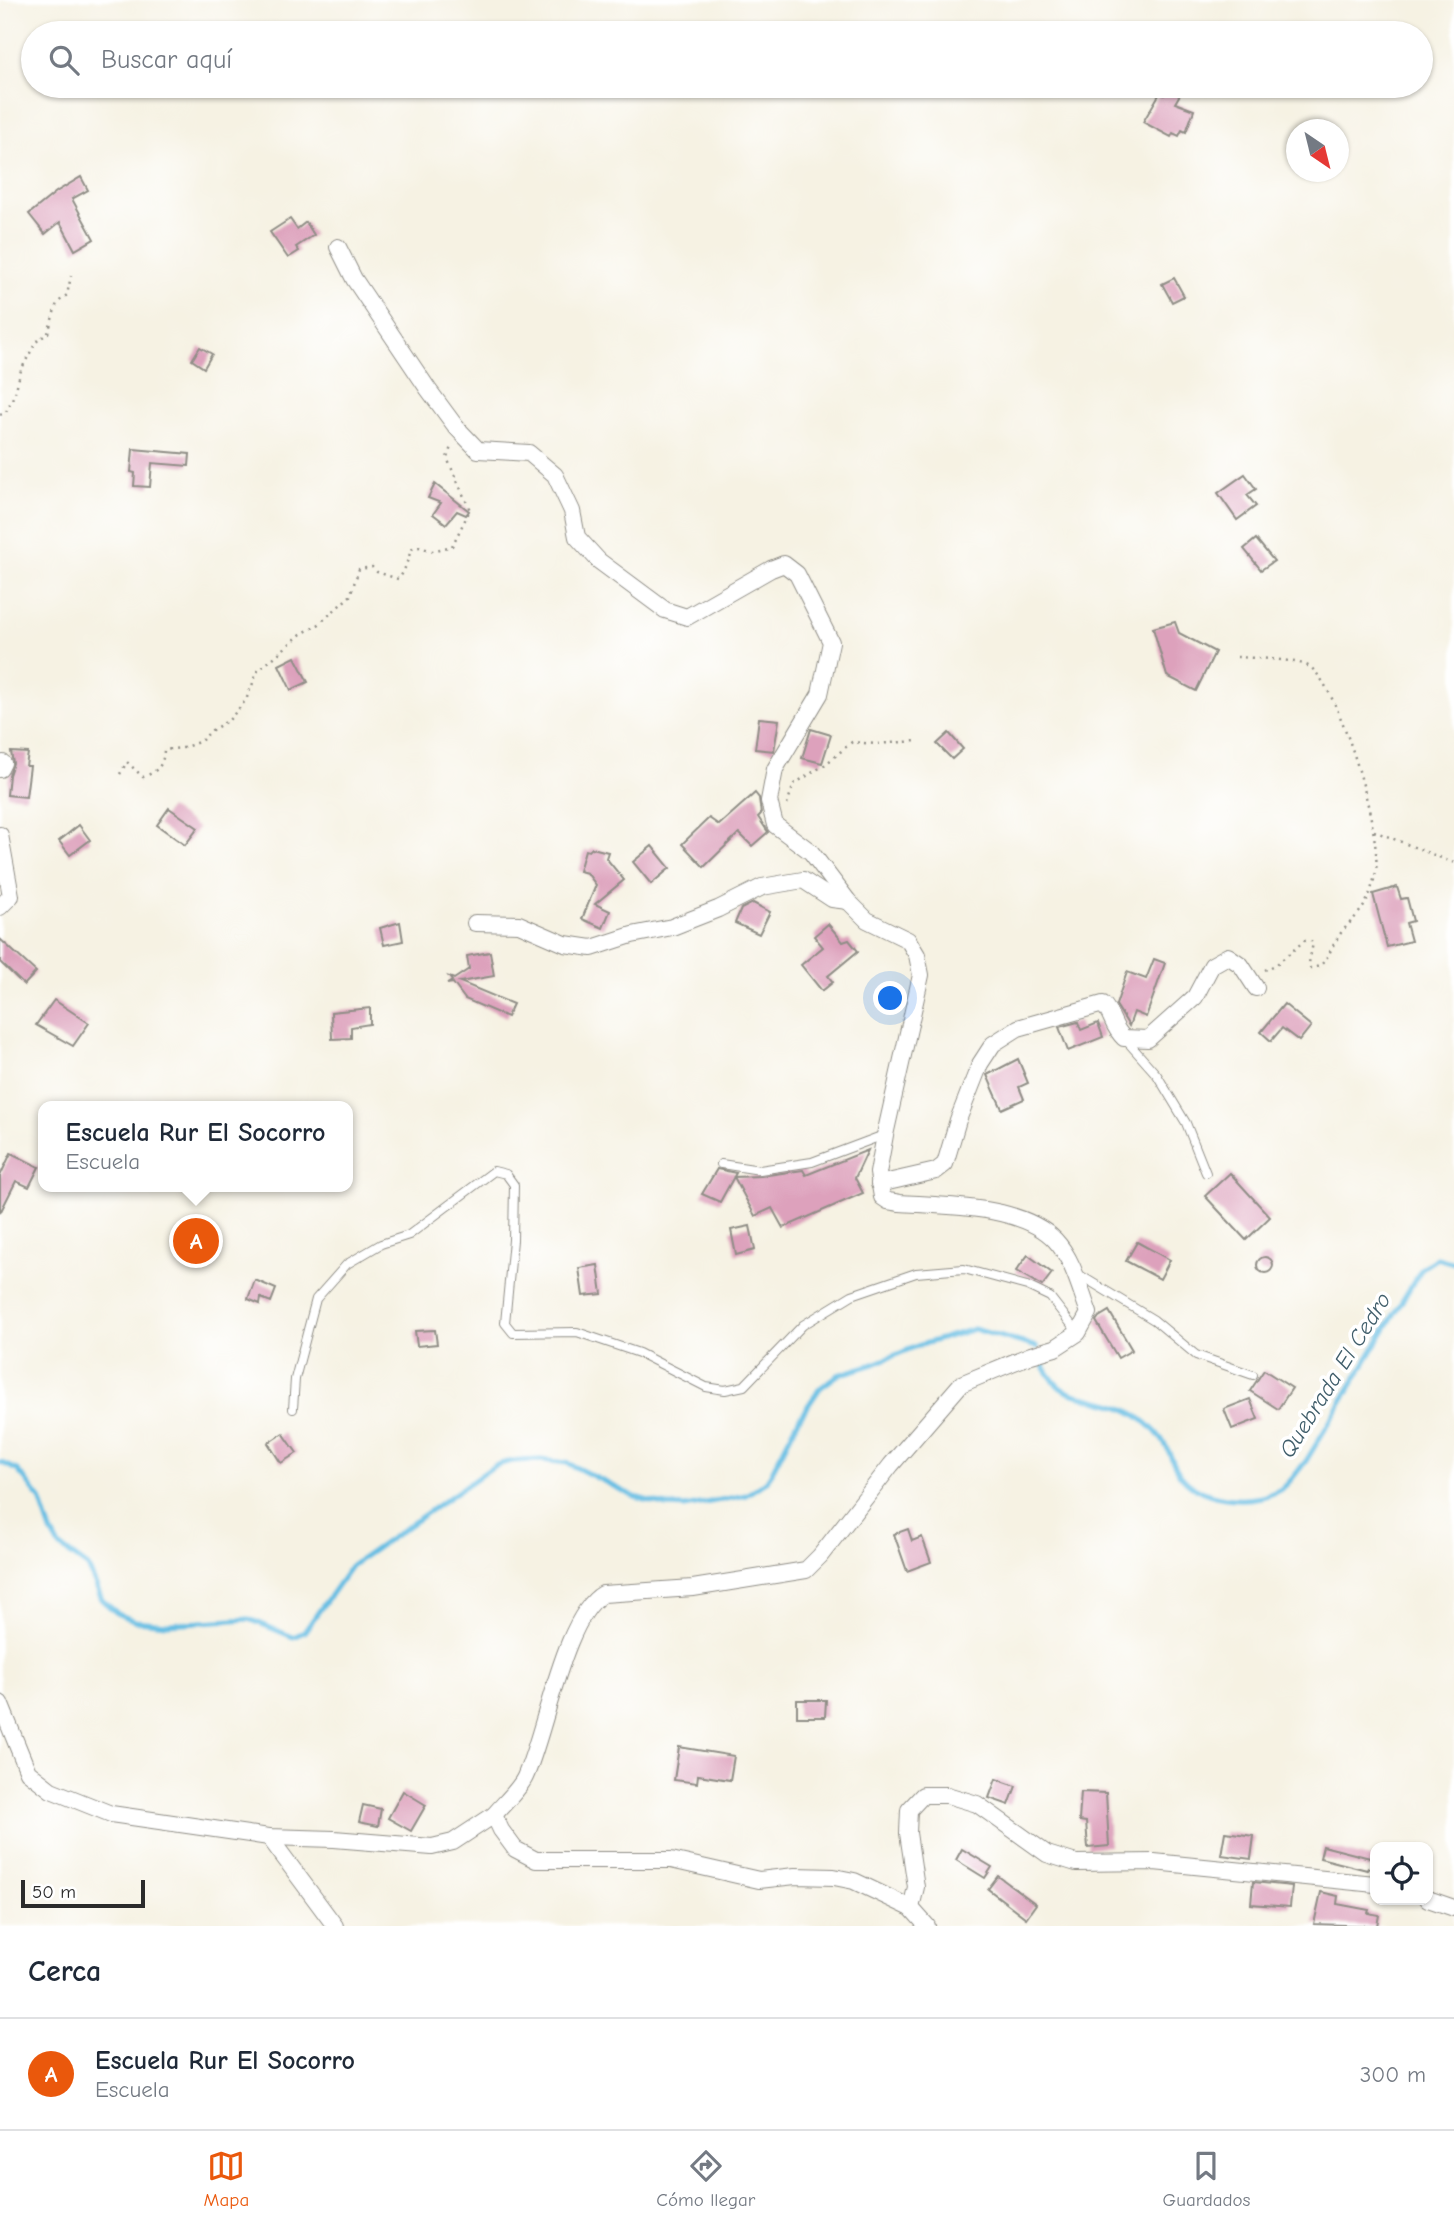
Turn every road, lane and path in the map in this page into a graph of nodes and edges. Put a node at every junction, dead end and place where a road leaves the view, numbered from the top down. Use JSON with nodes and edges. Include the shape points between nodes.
{"nodes":[{"id":1,"x":338,"y":247,"type":"dead end"},
{"id":2,"x":71,"y":276,"type":"dead end"},
{"id":3,"x":0,"y":415,"type":"edge"},
{"id":4,"x":456,"y":426,"type":"junction"},
{"id":5,"x":1237,"y":657,"type":"dead end"},
{"id":6,"x":917,"y":741,"type":"dead end"},
{"id":7,"x":120,"y":774,"type":"dead end"},
{"id":8,"x":775,"y":825,"type":"junction"},
{"id":9,"x":1374,"y":831,"type":"junction"},
{"id":10,"x":0,"y":835,"type":"edge"},
{"id":11,"x":1454,"y":863,"type":"edge"},
{"id":12,"x":848,"y":901,"type":"junction"},
{"id":13,"x":0,"y":907,"type":"edge"},
{"id":14,"x":475,"y":923,"type":"dead end"},
{"id":15,"x":1241,"y":965,"type":"junction"},
{"id":16,"x":1256,"y":988,"type":"dead end"},
{"id":17,"x":1124,"y":1038,"type":"junction"},
{"id":18,"x":885,"y":1135,"type":"junction"},
{"id":19,"x":721,"y":1164,"type":"dead end"},
{"id":20,"x":1206,"y":1173,"type":"dead end"},
{"id":21,"x":879,"y":1184,"type":"junction"},
{"id":22,"x":1073,"y":1272,"type":"junction"},
{"id":23,"x":1078,"y":1334,"type":"junction"},
{"id":24,"x":1252,"y":1375,"type":"dead end"},
{"id":25,"x":293,"y":1409,"type":"dead end"},
{"id":26,"x":0,"y":1703,"type":"edge"},
{"id":27,"x":494,"y":1815,"type":"junction"},
{"id":28,"x":269,"y":1837,"type":"junction"},
{"id":29,"x":1370,"y":1884,"type":"edge"},
{"id":30,"x":1433,"y":1901,"type":"edge"},
{"id":31,"x":911,"y":1908,"type":"junction"},
{"id":32,"x":1454,"y":1908,"type":"edge"},
{"id":33,"x":335,"y":1926,"type":"edge"},
{"id":34,"x":927,"y":1926,"type":"edge"}],
"edges":[{"from":1,"to":4,"type":"street","via":[[354,279]]},
{"from":2,"to":3,"type":"path","via":[[48,333],[36,342],[6,412]]},
{"from":4,"to":7,"type":"path","via":[[447,458],[470,510],[452,546],[432,551],[413,548],[398,579],[372,567],[359,569],[350,596],[258,671],[246,700],[229,720],[201,741],[164,750],[163,764],[155,772],[143,777],[127,762]]},
{"from":4,"to":8,"type":"street","via":[[478,450],[529,453],[555,475],[572,511],[577,537],[599,561],[665,610],[687,617],[785,564],[797,574],[831,642],[820,694],[775,769],[769,801]]},
{"from":5,"to":9,"type":"path","via":[[1309,666],[1325,682],[1351,742]]},
{"from":6,"to":8,"type":"path","via":[[852,742],[794,784]]},
{"from":8,"to":12,"type":"street","via":[[811,852]]},
{"from":9,"to":11,"type":"path"},
{"from":9,"to":15,"type":"path","via":[[1376,873],[1372,885],[1363,908],[1337,938],[1323,964],[1310,968],[1310,940],[1266,970],[1248,971]]},
{"from":10,"to":13,"type":"street","via":[[11,896]]},
{"from":12,"to":14,"type":"street","via":[[832,899],[803,880],[762,887],[672,927],[592,948],[565,944],[519,924]]},
{"from":12,"to":18,"type":"street","via":[[867,920],[908,940],[921,975]]},
{"from":15,"to":16,"type":"street"},
{"from":15,"to":17,"type":"street","via":[[1228,956],[1212,965],[1195,997],[1148,1039]]},
{"from":17,"to":20,"type":"lane","via":[[1157,1075],[1186,1123]]},
{"from":17,"to":21,"type":"street","via":[[1114,1029],[1110,1011],[1103,1004],[1018,1028],[993,1044],[980,1064],[945,1164],[936,1171]]},
{"from":18,"to":19,"type":"lane","via":[[812,1162],[760,1170]]},
{"from":18,"to":21,"type":"street"},
{"from":21,"to":22,"type":"street","via":[[888,1201],[983,1209],[1037,1225],[1055,1241]]},
{"from":22,"to":23,"type":"street","via":[[1089,1313]]},
{"from":22,"to":24,"type":"lane","via":[[1154,1320],[1196,1355]]},
{"from":23,"to":25,"type":"lane","via":[[1049,1297],[1027,1286],[964,1269],[916,1273],[852,1295],[803,1325],[744,1386],[706,1387],[639,1353],[577,1332],[513,1333],[505,1323],[514,1185],[506,1174],[494,1171],[409,1235],[381,1244],[346,1264],[316,1299],[295,1379]]},
{"from":23,"to":27,"type":"street","via":[[1055,1348],[961,1384],[806,1570],[692,1588],[603,1594],[592,1600],[573,1635],[524,1779]]},
{"from":26,"to":28,"type":"street","via":[[28,1772],[51,1790],[111,1814]]},
{"from":27,"to":28,"type":"street","via":[[453,1842],[432,1847]]},
{"from":27,"to":31,"type":"street","via":[[515,1849],[536,1860],[671,1860],[759,1880],[834,1877],[854,1881]]},
{"from":28,"to":33,"type":"street"},
{"from":29,"to":31,"type":"street","via":[[1154,1862],[1076,1863],[1047,1854],[977,1804],[947,1795],[923,1795],[909,1810],[916,1887]]},
{"from":30,"to":32,"type":"street"},
{"from":31,"to":34,"type":"street"}]}
